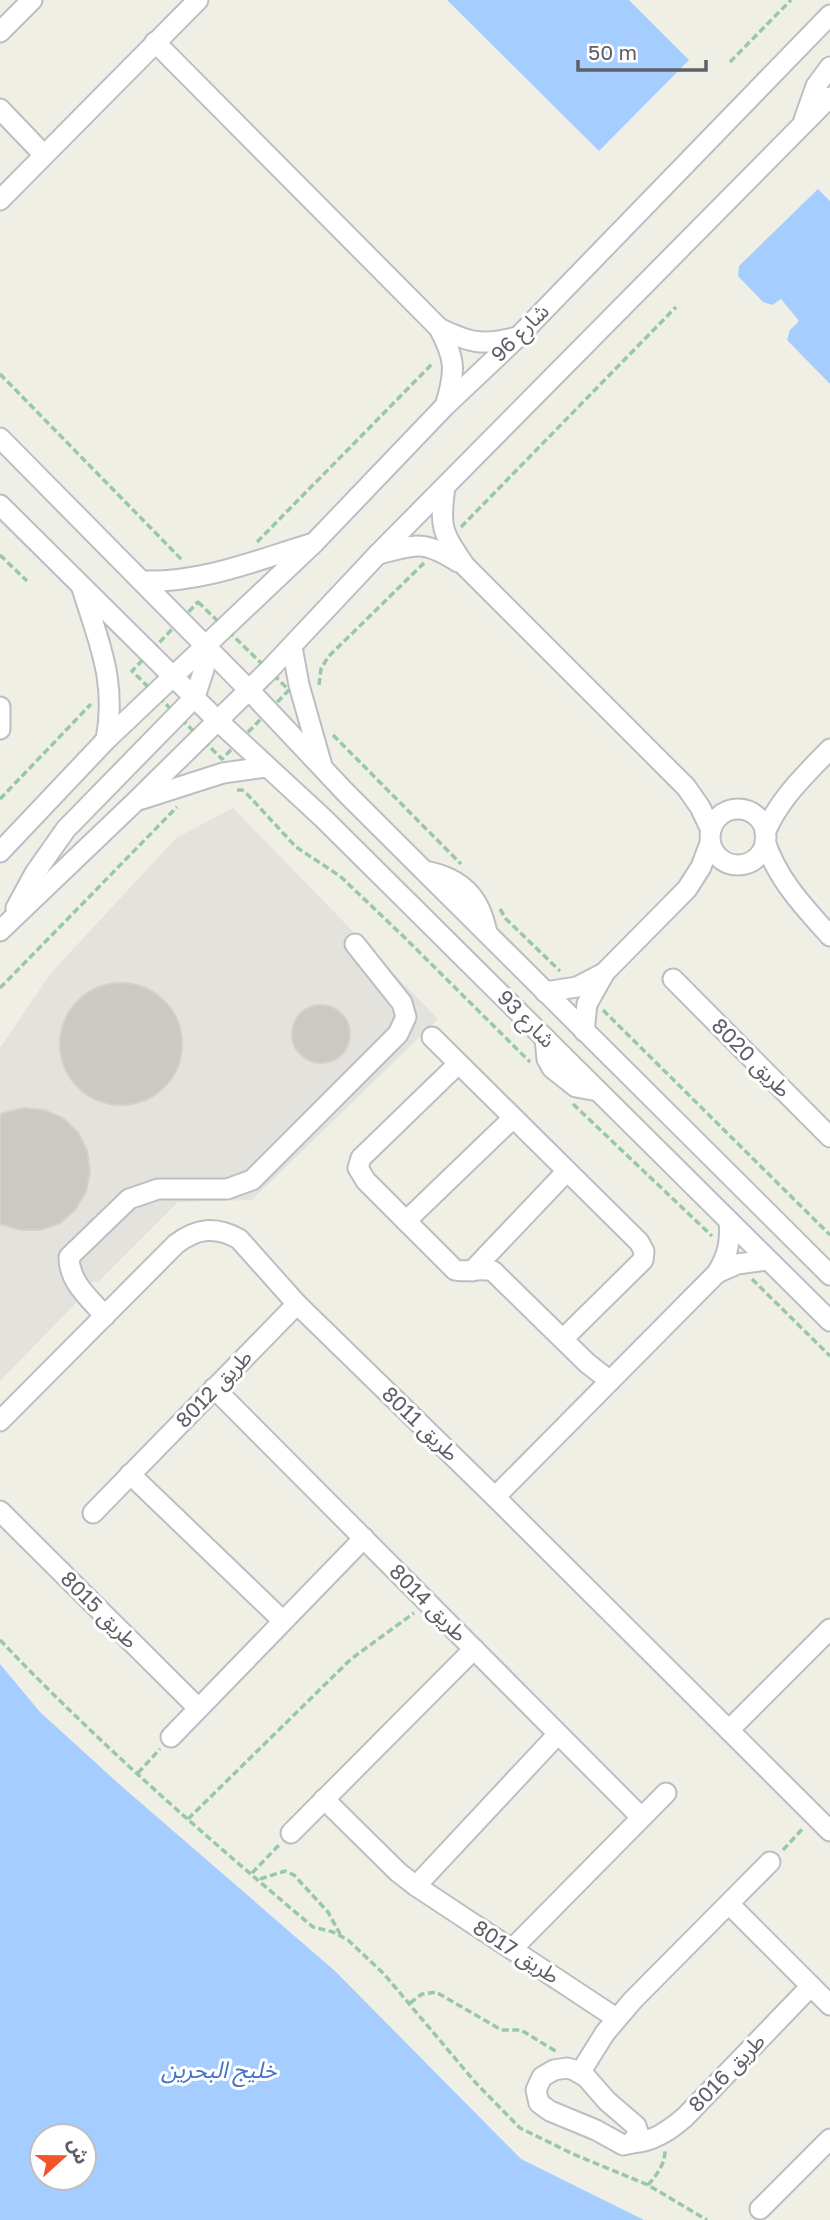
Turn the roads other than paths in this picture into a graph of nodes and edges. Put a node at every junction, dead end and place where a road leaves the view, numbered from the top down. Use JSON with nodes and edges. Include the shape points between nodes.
{"nodes":[{"id":1,"x":32,"y":0,"type":"edge"},
{"id":2,"x":198,"y":0,"type":"edge"},
{"id":3,"x":826,"y":23,"type":"edge"},
{"id":4,"x":0,"y":32,"type":"edge"},
{"id":5,"x":155,"y":43,"type":"junction"},
{"id":6,"x":830,"y":67,"type":"edge"},
{"id":7,"x":830,"y":97,"type":"edge"},
{"id":8,"x":0,"y":109,"type":"edge"},
{"id":9,"x":803,"y":124,"type":"junction"},
{"id":10,"x":44,"y":155,"type":"junction"},
{"id":11,"x":0,"y":200,"type":"edge"},
{"id":12,"x":439,"y":328,"type":"junction"},
{"id":13,"x":518,"y":337,"type":"junction"},
{"id":14,"x":445,"y":406,"type":"junction"},
{"id":15,"x":0,"y":438,"type":"edge"},
{"id":16,"x":445,"y":487,"type":"junction"},
{"id":17,"x":0,"y":505,"type":"edge"},
{"id":18,"x":314,"y":543,"type":"junction"},
{"id":19,"x":443,"y":545,"type":"junction"},
{"id":20,"x":378,"y":554,"type":"junction"},
{"id":21,"x":142,"y":581,"type":"junction"},
{"id":22,"x":82,"y":587,"type":"junction"},
{"id":23,"x":205,"y":645,"type":"junction"},
{"id":24,"x":292,"y":647,"type":"junction"},
{"id":25,"x":174,"y":676,"type":"junction"},
{"id":26,"x":248,"y":690,"type":"junction"},
{"id":27,"x":195,"y":697,"type":"junction"},
{"id":28,"x":0,"y":707,"type":"edge"},
{"id":29,"x":218,"y":720,"type":"junction"},
{"id":30,"x":0,"y":729,"type":"edge"},
{"id":31,"x":106,"y":740,"type":"junction"},
{"id":32,"x":830,"y":749,"type":"edge"},
{"id":33,"x":266,"y":767,"type":"junction"},
{"id":34,"x":323,"y":770,"type":"junction"},
{"id":35,"x":794,"y":786,"type":"junction"},
{"id":36,"x":686,"y":787,"type":"junction"},
{"id":37,"x":138,"y":800,"type":"junction"},
{"id":38,"x":737,"y":810,"type":"junction"},
{"id":39,"x":710,"y":836,"type":"junction"},
{"id":40,"x":765,"y":837,"type":"junction"},
{"id":41,"x":0,"y":852,"type":"edge"},
{"id":42,"x":738,"y":865,"type":"junction"},
{"id":43,"x":687,"y":890,"type":"junction"},
{"id":44,"x":797,"y":900,"type":"junction"},
{"id":45,"x":5,"y":926,"type":"edge"},
{"id":46,"x":830,"y":936,"type":"edge"},
{"id":47,"x":355,"y":944,"type":"dead end"},
{"id":48,"x":673,"y":979,"type":"dead end"},
{"id":49,"x":545,"y":992,"type":"junction"},
{"id":50,"x":583,"y":992,"type":"junction"},
{"id":51,"x":584,"y":1031,"type":"junction"},
{"id":52,"x":432,"y":1037,"type":"dead end"},
{"id":53,"x":458,"y":1064,"type":"junction"},
{"id":54,"x":513,"y":1118,"type":"junction"},
{"id":55,"x":830,"y":1137,"type":"edge"},
{"id":56,"x":567,"y":1171,"type":"junction"},
{"id":57,"x":406,"y":1221,"type":"junction"},
{"id":58,"x":729,"y":1221,"type":"junction"},
{"id":59,"x":768,"y":1260,"type":"junction"},
{"id":60,"x":472,"y":1270,"type":"junction"},
{"id":61,"x":717,"y":1273,"type":"junction"},
{"id":62,"x":830,"y":1275,"type":"edge"},
{"id":63,"x":298,"y":1304,"type":"junction"},
{"id":64,"x":105,"y":1316,"type":"junction"},
{"id":65,"x":830,"y":1321,"type":"edge"},
{"id":66,"x":564,"y":1339,"type":"junction"},
{"id":67,"x":610,"y":1381,"type":"junction"},
{"id":68,"x":214,"y":1388,"type":"junction"},
{"id":69,"x":0,"y":1421,"type":"edge"},
{"id":70,"x":130,"y":1474,"type":"junction"},
{"id":71,"x":495,"y":1497,"type":"junction"},
{"id":72,"x":0,"y":1511,"type":"edge"},
{"id":73,"x":93,"y":1513,"type":"dead end"},
{"id":74,"x":363,"y":1538,"type":"junction"},
{"id":75,"x":283,"y":1621,"type":"junction"},
{"id":76,"x":830,"y":1629,"type":"edge"},
{"id":77,"x":474,"y":1649,"type":"junction"},
{"id":78,"x":198,"y":1709,"type":"junction"},
{"id":79,"x":729,"y":1730,"type":"junction"},
{"id":80,"x":558,"y":1734,"type":"junction"},
{"id":81,"x":171,"y":1737,"type":"road end"},
{"id":82,"x":666,"y":1793,"type":"dead end"},
{"id":83,"x":324,"y":1799,"type":"junction"},
{"id":84,"x":641,"y":1818,"type":"junction"},
{"id":85,"x":830,"y":1831,"type":"edge"},
{"id":86,"x":291,"y":1833,"type":"road end"},
{"id":87,"x":770,"y":1862,"type":"road end"},
{"id":88,"x":416,"y":1886,"type":"junction"},
{"id":89,"x":729,"y":1904,"type":"junction"},
{"id":90,"x":512,"y":1949,"type":"junction"},
{"id":91,"x":811,"y":1986,"type":"junction"},
{"id":92,"x":830,"y":2006,"type":"edge"},
{"id":93,"x":616,"y":2018,"type":"junction"},
{"id":94,"x":574,"y":2070,"type":"junction"},
{"id":95,"x":830,"y":2139,"type":"edge"},
{"id":96,"x":632,"y":2143,"type":"junction"},
{"id":97,"x":760,"y":2209,"type":"dead end"}],
"edges":[{"from":1,"to":4,"type":"street"},
{"from":2,"to":5,"type":"street"},
{"from":3,"to":13,"type":"street","name":"شارع 96"},
{"from":5,"to":10,"type":"street"},
{"from":5,"to":12,"type":"street"},
{"from":6,"to":9,"type":"street","via":[[816,86]]},
{"from":7,"to":9,"type":"street"},
{"from":8,"to":10,"type":"street"},
{"from":9,"to":16,"type":"street"},
{"from":10,"to":11,"type":"street"},
{"from":12,"to":13,"type":"street","via":[[469,342]]},
{"from":12,"to":14,"type":"street","via":[[454,369]]},
{"from":13,"to":14,"type":"street","name":"شارع 96"},
{"from":14,"to":18,"type":"street","name":"شارع 96"},
{"from":15,"to":21,"type":"street","name":"شارع 93"},
{"from":16,"to":19,"type":"street"},
{"from":16,"to":20,"type":"street"},
{"from":17,"to":22,"type":"street","name":"شارع 93"},
{"from":18,"to":21,"type":"street","via":[[199,577]]},
{"from":18,"to":23,"type":"street","name":"شارع 96"},
{"from":19,"to":20,"type":"street"},
{"from":19,"to":36,"type":"street"},
{"from":20,"to":24,"type":"street"},
{"from":21,"to":23,"type":"street","name":"شارع 93"},
{"from":22,"to":25,"type":"street","name":"شارع 93"},
{"from":22,"to":31,"type":"street","via":[[111,694]]},
{"from":23,"to":25,"type":"street","name":"شارع 96"},
{"from":23,"to":26,"type":"street","name":"شارع 93"},
{"from":23,"to":27,"type":"street","via":[[204,669]]},
{"from":24,"to":26,"type":"street"},
{"from":24,"to":34,"type":"street"},
{"from":25,"to":27,"type":"street","name":"شارع 93"},
{"from":25,"to":31,"type":"street","name":"شارع 96"},
{"from":26,"to":29,"type":"street"},
{"from":26,"to":34,"type":"street","name":"شارع 93"},
{"from":27,"to":29,"type":"street","name":"شارع 93"},
{"from":27,"to":45,"type":"street","via":[[66,829],[34,873]]},
{"from":28,"to":30,"type":"street"},
{"from":29,"to":33,"type":"street","name":"شارع 93"},
{"from":29,"to":37,"type":"street"},
{"from":31,"to":41,"type":"street","name":"شارع 96"},
{"from":32,"to":35,"type":"street"},
{"from":33,"to":37,"type":"street","via":[[223,773]]},
{"from":33,"to":58,"type":"street","name":"شارع 93"},
{"from":34,"to":49,"type":"street","name":"شارع 93"},
{"from":35,"to":38,"type":"street","via":[[762,804]]},
{"from":35,"to":40,"type":"street","via":[[776,809]]},
{"from":36,"to":38,"type":"street"},
{"from":36,"to":39,"type":"street","via":[[700,807]]},
{"from":37,"to":45,"type":"street"},
{"from":38,"to":39,"type":"street","via":[[715,821]]},
{"from":38,"to":40,"type":"street","via":[[748,811],[759,820]]},
{"from":39,"to":42,"type":"street","via":[[719,858]]},
{"from":39,"to":43,"type":"street","via":[[701,867]]},
{"from":40,"to":42,"type":"street","via":[[757,856]]},
{"from":40,"to":44,"type":"street","via":[[777,870]]},
{"from":42,"to":43,"type":"street"},
{"from":42,"to":44,"type":"street","via":[[770,878]]},
{"from":43,"to":50,"type":"street"},
{"from":44,"to":46,"type":"street"},
{"from":47,"to":64,"type":"street","via":[[402,1003],[407,1017],[398,1034],[252,1180],[227,1189],[158,1189],[129,1199],[69,1257],[69,1270],[80,1289]]},
{"from":48,"to":55,"type":"street","name":"طريق 8020"},
{"from":49,"to":50,"type":"street"},
{"from":49,"to":51,"type":"street","name":"شارع 93"},
{"from":50,"to":51,"type":"street"},
{"from":51,"to":62,"type":"street","name":"شارع 93"},
{"from":52,"to":53,"type":"street"},
{"from":53,"to":54,"type":"street"},
{"from":53,"to":57,"type":"street","via":[[361,1158],[358,1168],[366,1181]]},
{"from":54,"to":56,"type":"street"},
{"from":54,"to":57,"type":"street"},
{"from":56,"to":60,"type":"street"},
{"from":56,"to":66,"type":"street","via":[[644,1251],[643,1259]]},
{"from":57,"to":60,"type":"street","via":[[455,1270]]},
{"from":58,"to":59,"type":"street","name":"شارع 93"},
{"from":58,"to":61,"type":"street","via":[[728,1251]]},
{"from":59,"to":61,"type":"street","via":[[737,1264]]},
{"from":59,"to":65,"type":"street","name":"شارع 93"},
{"from":60,"to":66,"type":"street","via":[[493,1271]]},
{"from":61,"to":67,"type":"street"},
{"from":63,"to":64,"type":"street","name":"طريق 8011","via":[[239,1239],[214,1229],[187,1235]]},
{"from":63,"to":68,"type":"street","name":"طريق 8012"},
{"from":63,"to":71,"type":"street","name":"طريق 8011"},
{"from":64,"to":69,"type":"street","name":"طريق 8011"},
{"from":66,"to":67,"type":"street"},
{"from":67,"to":71,"type":"street"},
{"from":68,"to":70,"type":"street","name":"طريق 8012"},
{"from":68,"to":74,"type":"street","name":"طريق 8014"},
{"from":70,"to":73,"type":"street","name":"طريق 8012"},
{"from":70,"to":75,"type":"street"},
{"from":71,"to":79,"type":"street","name":"طريق 8011"},
{"from":72,"to":78,"type":"street","name":"طريق 8015"},
{"from":74,"to":75,"type":"street"},
{"from":74,"to":77,"type":"street","name":"طريق 8014"},
{"from":75,"to":78,"type":"street"},
{"from":76,"to":79,"type":"street"},
{"from":77,"to":80,"type":"street","name":"طريق 8014"},
{"from":77,"to":83,"type":"street"},
{"from":78,"to":81,"type":"street"},
{"from":79,"to":85,"type":"street","name":"طريق 8011"},
{"from":80,"to":84,"type":"street","name":"طريق 8014"},
{"from":80,"to":88,"type":"street"},
{"from":82,"to":84,"type":"street"},
{"from":83,"to":86,"type":"street"},
{"from":83,"to":88,"type":"street","name":"طريق 8017"},
{"from":84,"to":90,"type":"street"},
{"from":87,"to":89,"type":"street"},
{"from":88,"to":90,"type":"street","name":"طريق 8017"},
{"from":89,"to":91,"type":"street"},
{"from":89,"to":93,"type":"street"},
{"from":90,"to":93,"type":"street","name":"طريق 8017"},
{"from":91,"to":92,"type":"street"},
{"from":91,"to":96,"type":"street","name":"طريق 8016","via":[[685,2117],[659,2135]]},
{"from":93,"to":94,"type":"street"},
{"from":94,"to":96,"type":"street","via":[[636,2126]]},
{"from":94,"to":96,"type":"street","via":[[547,2073],[538,2083],[537,2096],[544,2108],[623,2145]]},
{"from":95,"to":97,"type":"street"}]}
